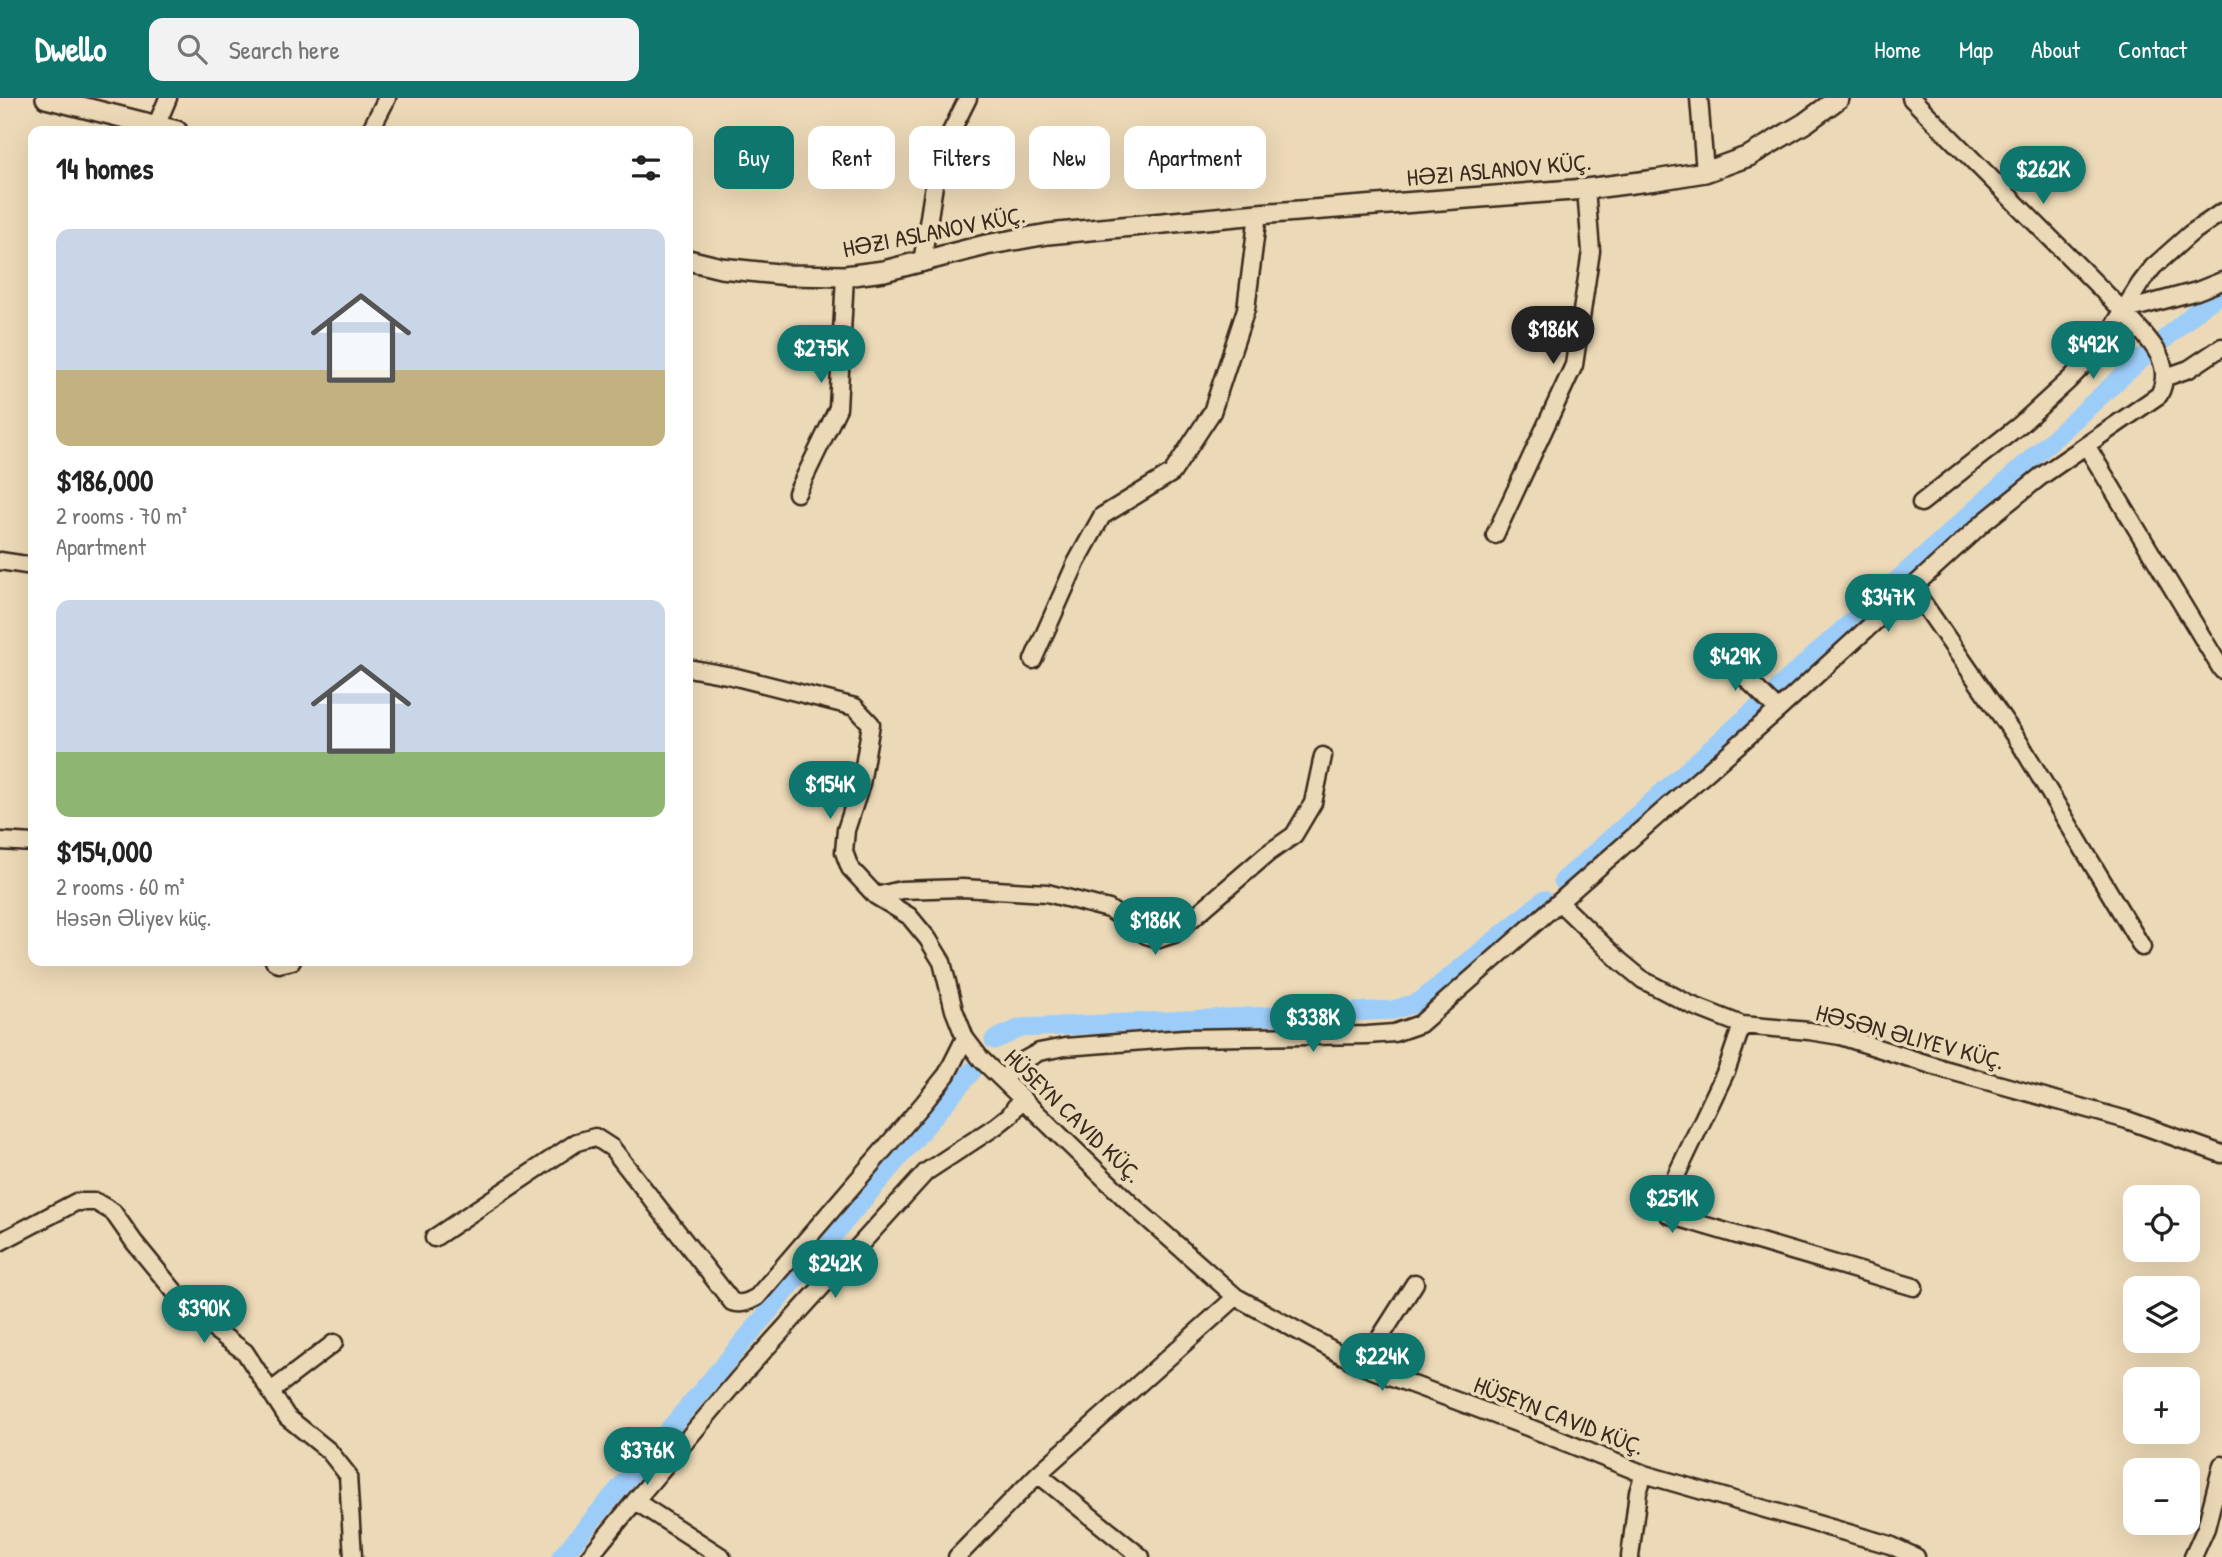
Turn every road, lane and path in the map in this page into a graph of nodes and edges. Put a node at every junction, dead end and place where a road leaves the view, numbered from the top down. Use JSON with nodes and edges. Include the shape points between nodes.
{"nodes":[{"id":1,"x":46,"y":98,"type":"edge"},
{"id":2,"x":168,"y":98,"type":"edge"},
{"id":3,"x":387,"y":98,"type":"edge"},
{"id":4,"x":968,"y":98,"type":"edge"},
{"id":5,"x":1699,"y":98,"type":"edge"},
{"id":6,"x":1839,"y":98,"type":"edge"},
{"id":7,"x":1911,"y":98,"type":"edge"},
{"id":8,"x":148,"y":126,"type":"edge"},
{"id":9,"x":156,"y":126,"type":"edge"},
{"id":10,"x":373,"y":126,"type":"edge"},
{"id":11,"x":1705,"y":172,"type":"junction"},
{"id":12,"x":1586,"y":189,"type":"junction"},
{"id":13,"x":2222,"y":212,"type":"edge"},
{"id":14,"x":1258,"y":214,"type":"junction"},
{"id":15,"x":693,"y":261,"type":"edge"},
{"id":16,"x":922,"y":263,"type":"junction"},
{"id":17,"x":845,"y":276,"type":"junction"},
{"id":18,"x":2222,"y":281,"type":"edge"},
{"id":19,"x":2123,"y":310,"type":"junction"},
{"id":20,"x":2222,"y":347,"type":"edge"},
{"id":21,"x":2166,"y":377,"type":"junction"},
{"id":22,"x":2086,"y":445,"type":"junction"},
{"id":23,"x":797,"y":493,"type":"dead end"},
{"id":24,"x":1921,"y":503,"type":"dead end"},
{"id":25,"x":1495,"y":535,"type":"dead end"},
{"id":26,"x":0,"y":561,"type":"edge"},
{"id":27,"x":28,"y":565,"type":"edge"},
{"id":28,"x":1912,"y":587,"type":"junction"},
{"id":29,"x":1718,"y":651,"type":"dead end"},
{"id":30,"x":1033,"y":660,"type":"dead end"},
{"id":31,"x":693,"y":669,"type":"edge"},
{"id":32,"x":2222,"y":670,"type":"edge"},
{"id":33,"x":1779,"y":710,"type":"junction"},
{"id":34,"x":1323,"y":756,"type":"dead end"},
{"id":35,"x":0,"y":841,"type":"edge"},
{"id":36,"x":28,"y":843,"type":"edge"},
{"id":37,"x":876,"y":897,"type":"junction"},
{"id":38,"x":1559,"y":902,"type":"junction"},
{"id":39,"x":2142,"y":947,"type":"dead end"},
{"id":40,"x":1742,"y":1025,"type":"junction"},
{"id":41,"x":965,"y":1038,"type":"junction"},
{"id":42,"x":1003,"y":1079,"type":"junction"},
{"id":43,"x":1022,"y":1097,"type":"junction"},
{"id":44,"x":2222,"y":1154,"type":"edge"},
{"id":45,"x":434,"y":1238,"type":"dead end"},
{"id":46,"x":0,"y":1242,"type":"edge"},
{"id":47,"x":1415,"y":1283,"type":"dead end"},
{"id":48,"x":1914,"y":1287,"type":"dead end"},
{"id":49,"x":1236,"y":1297,"type":"junction"},
{"id":50,"x":334,"y":1343,"type":"dead end"},
{"id":51,"x":1362,"y":1366,"type":"junction"},
{"id":52,"x":271,"y":1391,"type":"junction"},
{"id":53,"x":2222,"y":1465,"type":"edge"},
{"id":54,"x":1038,"y":1474,"type":"junction"},
{"id":55,"x":1644,"y":1474,"type":"junction"},
{"id":56,"x":635,"y":1502,"type":"junction"},
{"id":57,"x":353,"y":1557,"type":"edge"},
{"id":58,"x":589,"y":1557,"type":"edge"},
{"id":59,"x":722,"y":1557,"type":"edge"},
{"id":60,"x":957,"y":1557,"type":"edge"},
{"id":61,"x":1141,"y":1557,"type":"edge"},
{"id":62,"x":1630,"y":1557,"type":"edge"},
{"id":63,"x":1916,"y":1557,"type":"edge"},
{"id":64,"x":2193,"y":1557,"type":"edge"}],
"edges":[{"from":1,"to":8,"type":"street"},
{"from":2,"to":9,"type":"street"},
{"from":3,"to":10,"type":"street"},
{"from":4,"to":16,"type":"street","via":[[936,172]]},
{"from":5,"to":11,"type":"street"},
{"from":6,"to":11,"type":"street","name":"HƏZI ASLANOV KÜÇ.","via":[[1749,156]]},
{"from":7,"to":19,"type":"street"},
{"from":11,"to":12,"type":"street","name":"HƏZI ASLANOV KÜÇ."},
{"from":12,"to":14,"type":"street","name":"HƏZI ASLANOV KÜÇ."},
{"from":12,"to":25,"type":"street","via":[[1591,251],[1574,365]]},
{"from":13,"to":19,"type":"street","via":[[2153,267]]},
{"from":14,"to":16,"type":"street","name":"HƏZI ASLANOV KÜÇ.","via":[[1048,234]]},
{"from":14,"to":30,"type":"street","via":[[1246,309],[1212,412],[1172,473],[1102,516]]},
{"from":15,"to":17,"type":"street","name":"HƏZI ASLANOV KÜÇ.","via":[[788,275]]},
{"from":16,"to":17,"type":"street","name":"HƏZI ASLANOV KÜÇ."},
{"from":17,"to":23,"type":"street","via":[[838,408]]},
{"from":18,"to":19,"type":"street","via":[[2197,292]]},
{"from":19,"to":21,"type":"street","via":[[2162,360]]},
{"from":19,"to":24,"type":"street","via":[[2100,348],[2069,380]]},
{"from":20,"to":21,"type":"street","via":[[2189,369]]},
{"from":21,"to":22,"type":"street","via":[[2159,395]]},
{"from":22,"to":28,"type":"street","via":[[1984,522]]},
{"from":22,"to":32,"type":"street"},
{"from":26,"to":27,"type":"street"},
{"from":28,"to":33,"type":"street"},
{"from":28,"to":39,"type":"street","via":[[2021,745]]},
{"from":29,"to":33,"type":"street"},
{"from":31,"to":37,"type":"street","via":[[855,707],[871,724],[844,852],[850,868]]},
{"from":33,"to":38,"type":"street"},
{"from":34,"to":37,"type":"street","via":[[1313,803],[1294,835],[1174,934],[1159,939],[1109,909],[1047,893],[913,889]]},
{"from":35,"to":36,"type":"street"},
{"from":37,"to":41,"type":"street","via":[[909,916],[928,939],[942,962]]},
{"from":38,"to":40,"type":"street","name":"HƏSƏN ƏLIYEV KÜÇ.","via":[[1643,980]]},
{"from":38,"to":42,"type":"street","via":[[1420,1024],[1394,1033],[1065,1046],[1039,1052]]},
{"from":40,"to":44,"type":"street","name":"HƏSƏN ƏLIYEV KÜÇ.","via":[[1840,1036],[2127,1120]]},
{"from":40,"to":48,"type":"street","via":[[1664,1209],[1669,1215]]},
{"from":41,"to":42,"type":"street","name":"HÜSEYN CAVID KÜÇ."},
{"from":41,"to":45,"type":"street","via":[[931,1094],[749,1302],[732,1302],[612,1148],[595,1137],[577,1142]]},
{"from":42,"to":43,"type":"street","name":"HÜSEYN CAVID KÜÇ."},
{"from":43,"to":49,"type":"street","name":"HÜSEYN CAVID KÜÇ.","via":[[1132,1205]]},
{"from":43,"to":56,"type":"street","via":[[1003,1121],[926,1172],[739,1378]]},
{"from":46,"to":52,"type":"street","via":[[76,1202],[96,1202],[113,1212],[193,1314],[246,1352]]},
{"from":47,"to":51,"type":"street"},
{"from":49,"to":51,"type":"street","name":"HÜSEYN CAVID KÜÇ."},
{"from":49,"to":54,"type":"street"},
{"from":50,"to":52,"type":"street"},
{"from":51,"to":55,"type":"street","name":"HÜSEYN CAVID KÜÇ."},
{"from":52,"to":57,"type":"street","via":[[287,1417],[329,1451],[348,1475]]},
{"from":53,"to":64,"type":"street","via":[[2206,1528]]},
{"from":54,"to":60,"type":"street"},
{"from":54,"to":61,"type":"street"},
{"from":55,"to":62,"type":"street"},
{"from":55,"to":63,"type":"street","name":"HÜSEYN CAVID KÜÇ.","via":[[1890,1545]]},
{"from":56,"to":58,"type":"street"},
{"from":56,"to":59,"type":"street"}]}
